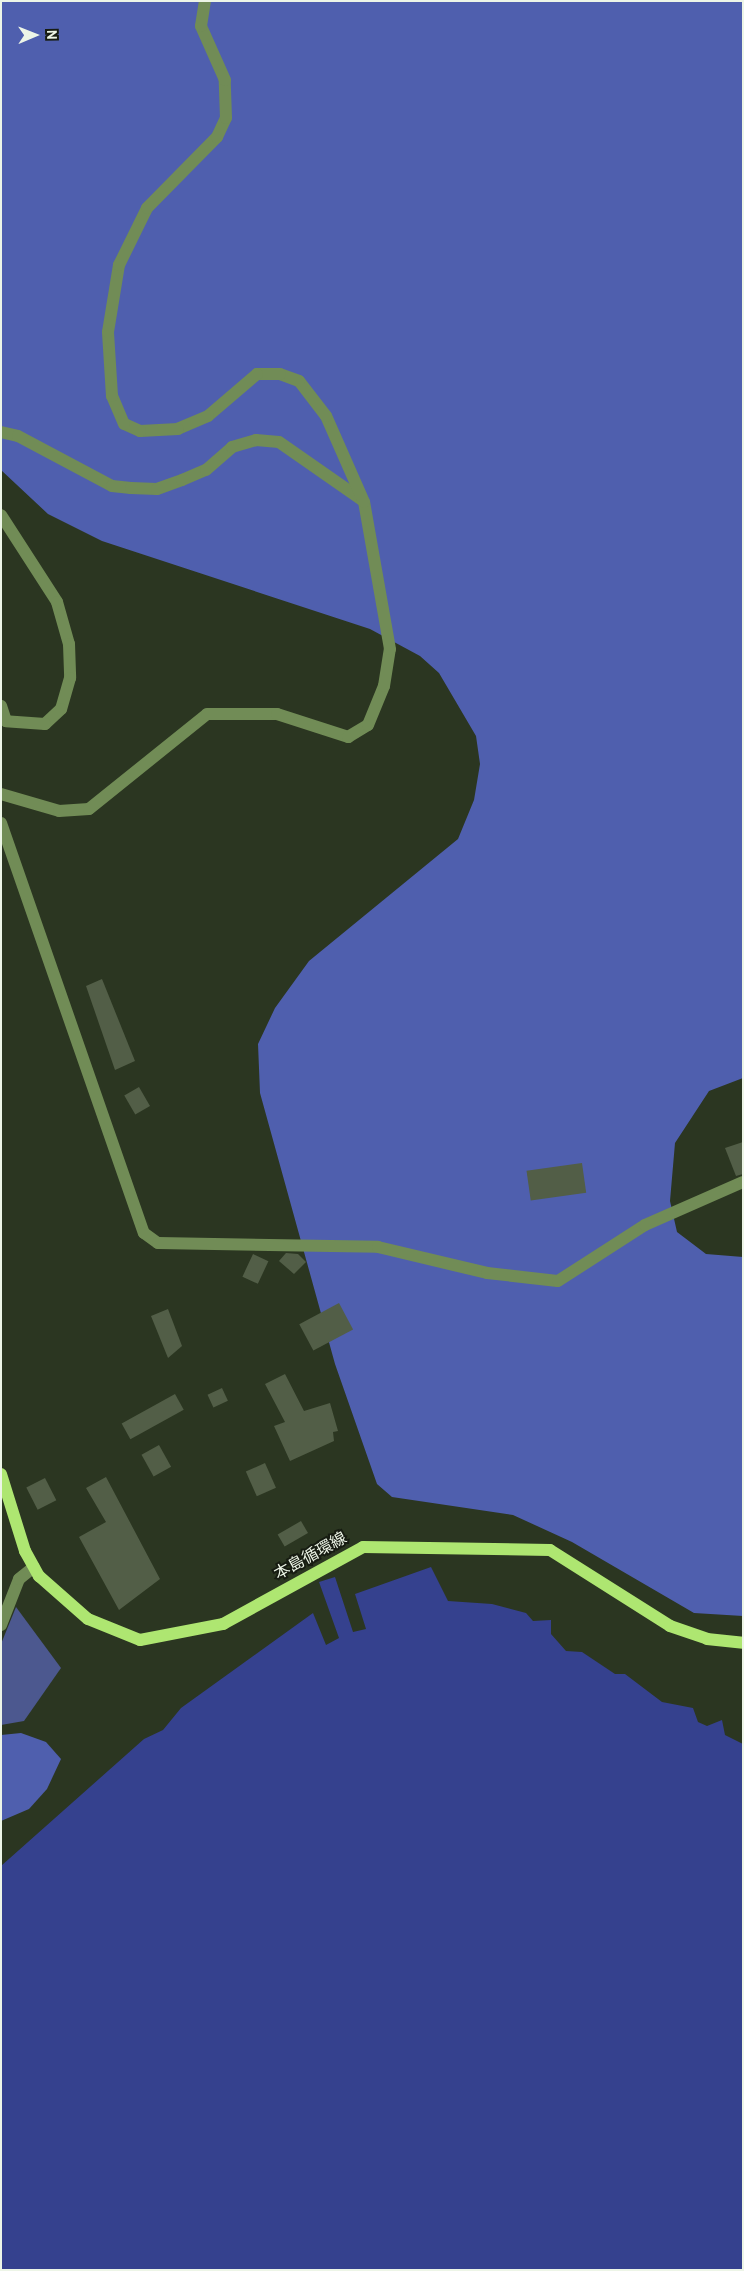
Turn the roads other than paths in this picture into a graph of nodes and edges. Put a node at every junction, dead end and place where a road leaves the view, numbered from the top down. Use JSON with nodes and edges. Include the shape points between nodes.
{"nodes":[{"id":1,"x":205,"y":1,"type":"edge"},
{"id":2,"x":1,"y":432,"type":"edge"},
{"id":3,"x":364,"y":502,"type":"junction"},
{"id":4,"x":1,"y":515,"type":"edge"},
{"id":5,"x":1,"y":706,"type":"edge"},
{"id":6,"x":1,"y":794,"type":"edge"},
{"id":7,"x":1,"y":823,"type":"edge"},
{"id":8,"x":743,"y":1182,"type":"edge"},
{"id":9,"x":1,"y":1474,"type":"edge"},
{"id":10,"x":34,"y":1567,"type":"junction"},
{"id":11,"x":1,"y":1625,"type":"edge"},
{"id":12,"x":743,"y":1643,"type":"edge"}],
"edges":[{"from":1,"to":3,"type":"street","via":[[201,26],[225,80],[226,118],[217,137],[147,208],[119,265],[108,332],[112,396],[124,424],[140,431],[178,429],[208,416],[257,374],[280,374],[299,381],[326,416]]},
{"from":2,"to":3,"type":"street","via":[[18,436],[112,486],[157,489],[206,470],[232,446],[256,440],[278,442]]},
{"from":3,"to":6,"type":"street","via":[[390,649],[384,686],[368,725],[348,736],[277,714],[207,714],[89,809],[59,811]]},
{"from":4,"to":5,"type":"street","via":[[57,602],[69,644],[70,678],[60,709],[45,724],[6,721]]},
{"from":7,"to":8,"type":"street","via":[[144,1233],[158,1243],[378,1247],[487,1273],[558,1281],[645,1224]]},
{"from":9,"to":10,"type":"main road","name":"本島循環線"},
{"from":10,"to":11,"type":"street","via":[[19,1579]]},
{"from":10,"to":12,"type":"main road","name":"本島循環線","via":[[58,1597],[88,1619],[140,1640],[223,1624],[363,1547],[550,1550],[670,1626],[707,1640]]}]}
